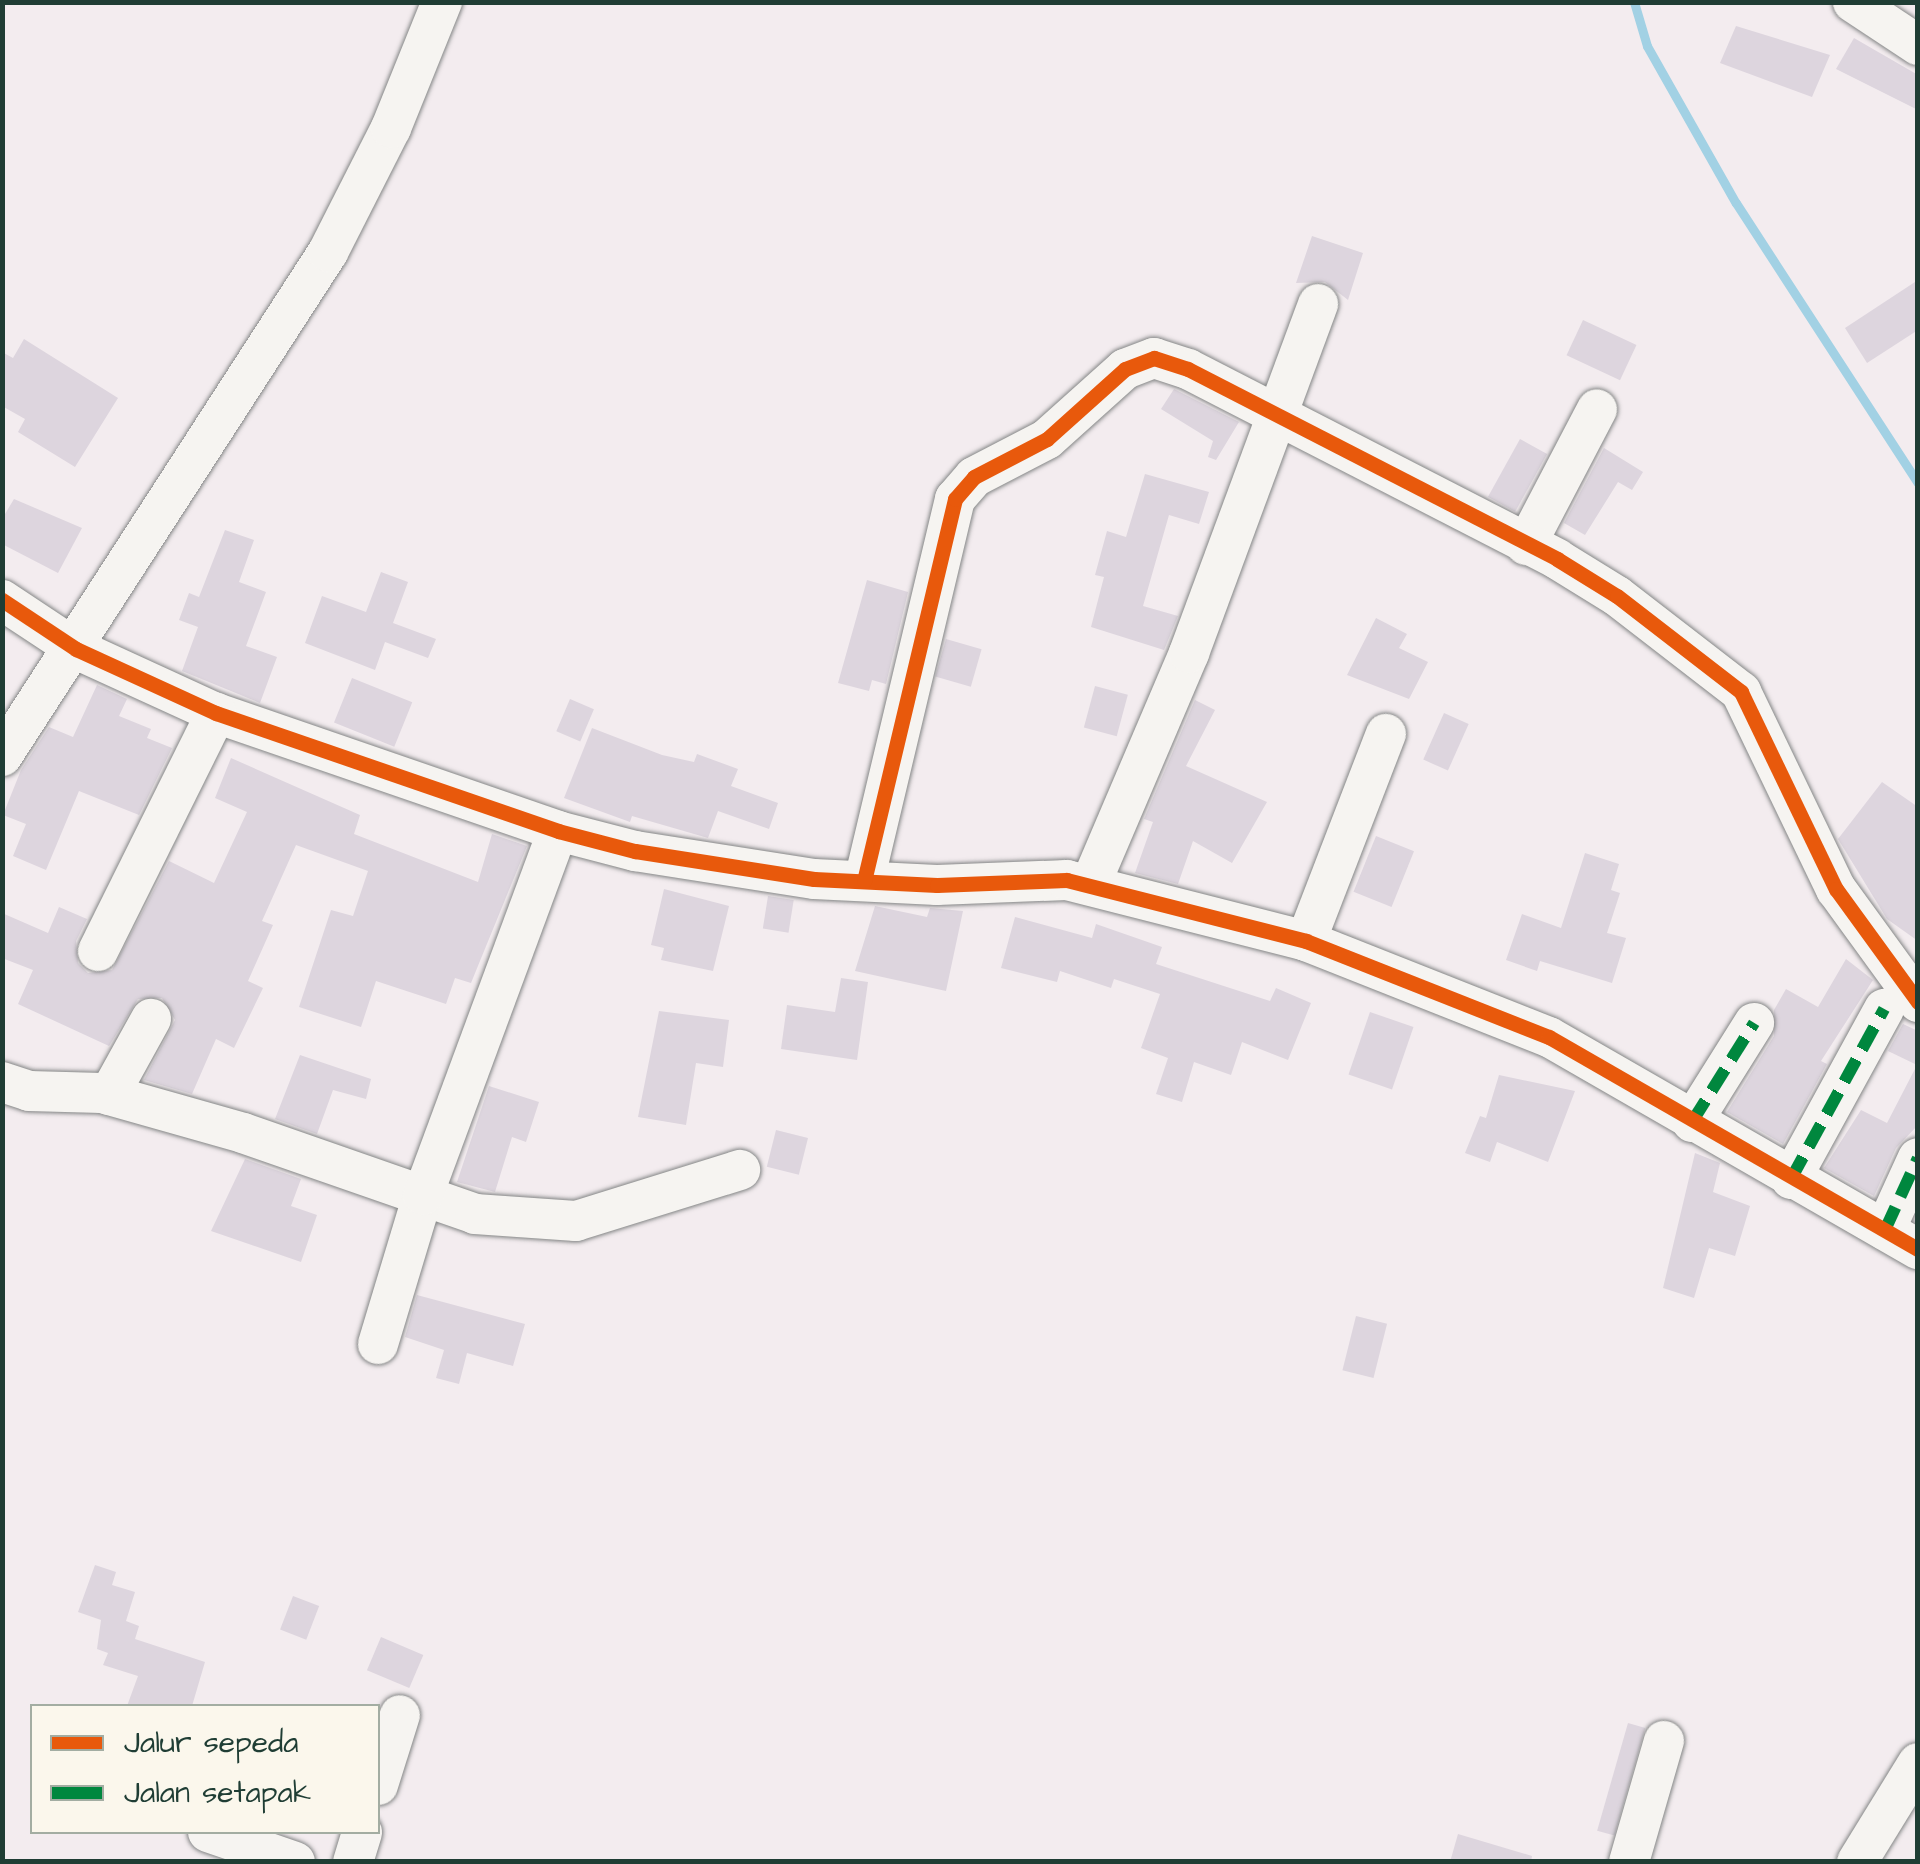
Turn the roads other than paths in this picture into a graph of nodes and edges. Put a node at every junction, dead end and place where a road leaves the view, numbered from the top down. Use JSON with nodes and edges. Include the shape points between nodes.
{"nodes":[{"id":1,"x":442,"y":2,"type":"edge"},
{"id":2,"x":1318,"y":304,"type":"dead end"},
{"id":3,"x":1597,"y":409,"type":"dead end"},
{"id":4,"x":1278,"y":415,"type":"junction"},
{"id":5,"x":1526,"y":545,"type":"junction"},
{"id":6,"x":2,"y":600,"type":"edge"},
{"id":7,"x":76,"y":649,"type":"junction"},
{"id":8,"x":216,"y":713,"type":"junction"},
{"id":9,"x":1386,"y":734,"type":"dead end"},
{"id":10,"x":2,"y":756,"type":"edge"},
{"id":11,"x":558,"y":832,"type":"junction"},
{"id":12,"x":864,"y":881,"type":"junction"},
{"id":13,"x":1091,"y":883,"type":"junction"},
{"id":14,"x":1306,"y":941,"type":"junction"},
{"id":15,"x":98,"y":951,"type":"dead end"},
{"id":16,"x":1901,"y":1006,"type":"edge"},
{"id":17,"x":151,"y":1019,"type":"dead end"},
{"id":18,"x":1754,"y":1023,"type":"dead end"},
{"id":19,"x":2,"y":1082,"type":"edge"},
{"id":20,"x":108,"y":1096,"type":"junction"},
{"id":21,"x":1692,"y":1122,"type":"junction"},
{"id":22,"x":1918,"y":1158,"type":"edge"},
{"id":23,"x":740,"y":1170,"type":"dead end"},
{"id":24,"x":1791,"y":1179,"type":"junction"},
{"id":25,"x":423,"y":1195,"type":"junction"},
{"id":26,"x":1901,"y":1239,"type":"edge"},
{"id":27,"x":378,"y":1344,"type":"dead end"},
{"id":28,"x":400,"y":1714,"type":"dead end"},
{"id":29,"x":1664,"y":1741,"type":"dead end"},
{"id":30,"x":1918,"y":1763,"type":"edge"},
{"id":31,"x":380,"y":1779,"type":"edge"},
{"id":32,"x":361,"y":1834,"type":"edge"},
{"id":33,"x":206,"y":1842,"type":"edge"},
{"id":34,"x":295,"y":1862,"type":"edge"},
{"id":35,"x":353,"y":1862,"type":"edge"},
{"id":36,"x":1630,"y":1862,"type":"edge"},
{"id":37,"x":1857,"y":1862,"type":"edge"}],
"edges":[{"from":1,"to":7,"type":"street","via":[[391,128],[328,252]]},
{"from":2,"to":4,"type":"street"},
{"from":3,"to":5,"type":"street"},
{"from":4,"to":5,"type":"street"},
{"from":4,"to":12,"type":"street","via":[[1169,360],[1140,360],[1055,434],[963,487],[943,534]]},
{"from":4,"to":13,"type":"street","via":[[1173,692]]},
{"from":5,"to":16,"type":"street","via":[[1617,596],[1742,692],[1836,889]]},
{"from":6,"to":7,"type":"street"},
{"from":7,"to":8,"type":"street"},
{"from":7,"to":10,"type":"street"},
{"from":8,"to":11,"type":"street"},
{"from":8,"to":15,"type":"street"},
{"from":9,"to":14,"type":"street"},
{"from":11,"to":12,"type":"street","via":[[635,851]]},
{"from":11,"to":25,"type":"street"},
{"from":12,"to":13,"type":"street"},
{"from":13,"to":14,"type":"street"},
{"from":14,"to":21,"type":"street","via":[[1550,1037]]},
{"from":16,"to":24,"type":"street"},
{"from":17,"to":20,"type":"street"},
{"from":18,"to":21,"type":"street"},
{"from":19,"to":20,"type":"street","via":[[30,1091]]},
{"from":20,"to":25,"type":"street"},
{"from":21,"to":24,"type":"street"},
{"from":22,"to":26,"type":"street"},
{"from":23,"to":25,"type":"street","via":[[576,1220],[475,1214]]},
{"from":24,"to":26,"type":"street"},
{"from":25,"to":27,"type":"street"},
{"from":28,"to":31,"type":"street"},
{"from":29,"to":36,"type":"street"},
{"from":30,"to":37,"type":"street"},
{"from":32,"to":35,"type":"street"},
{"from":33,"to":34,"type":"street"}]}
